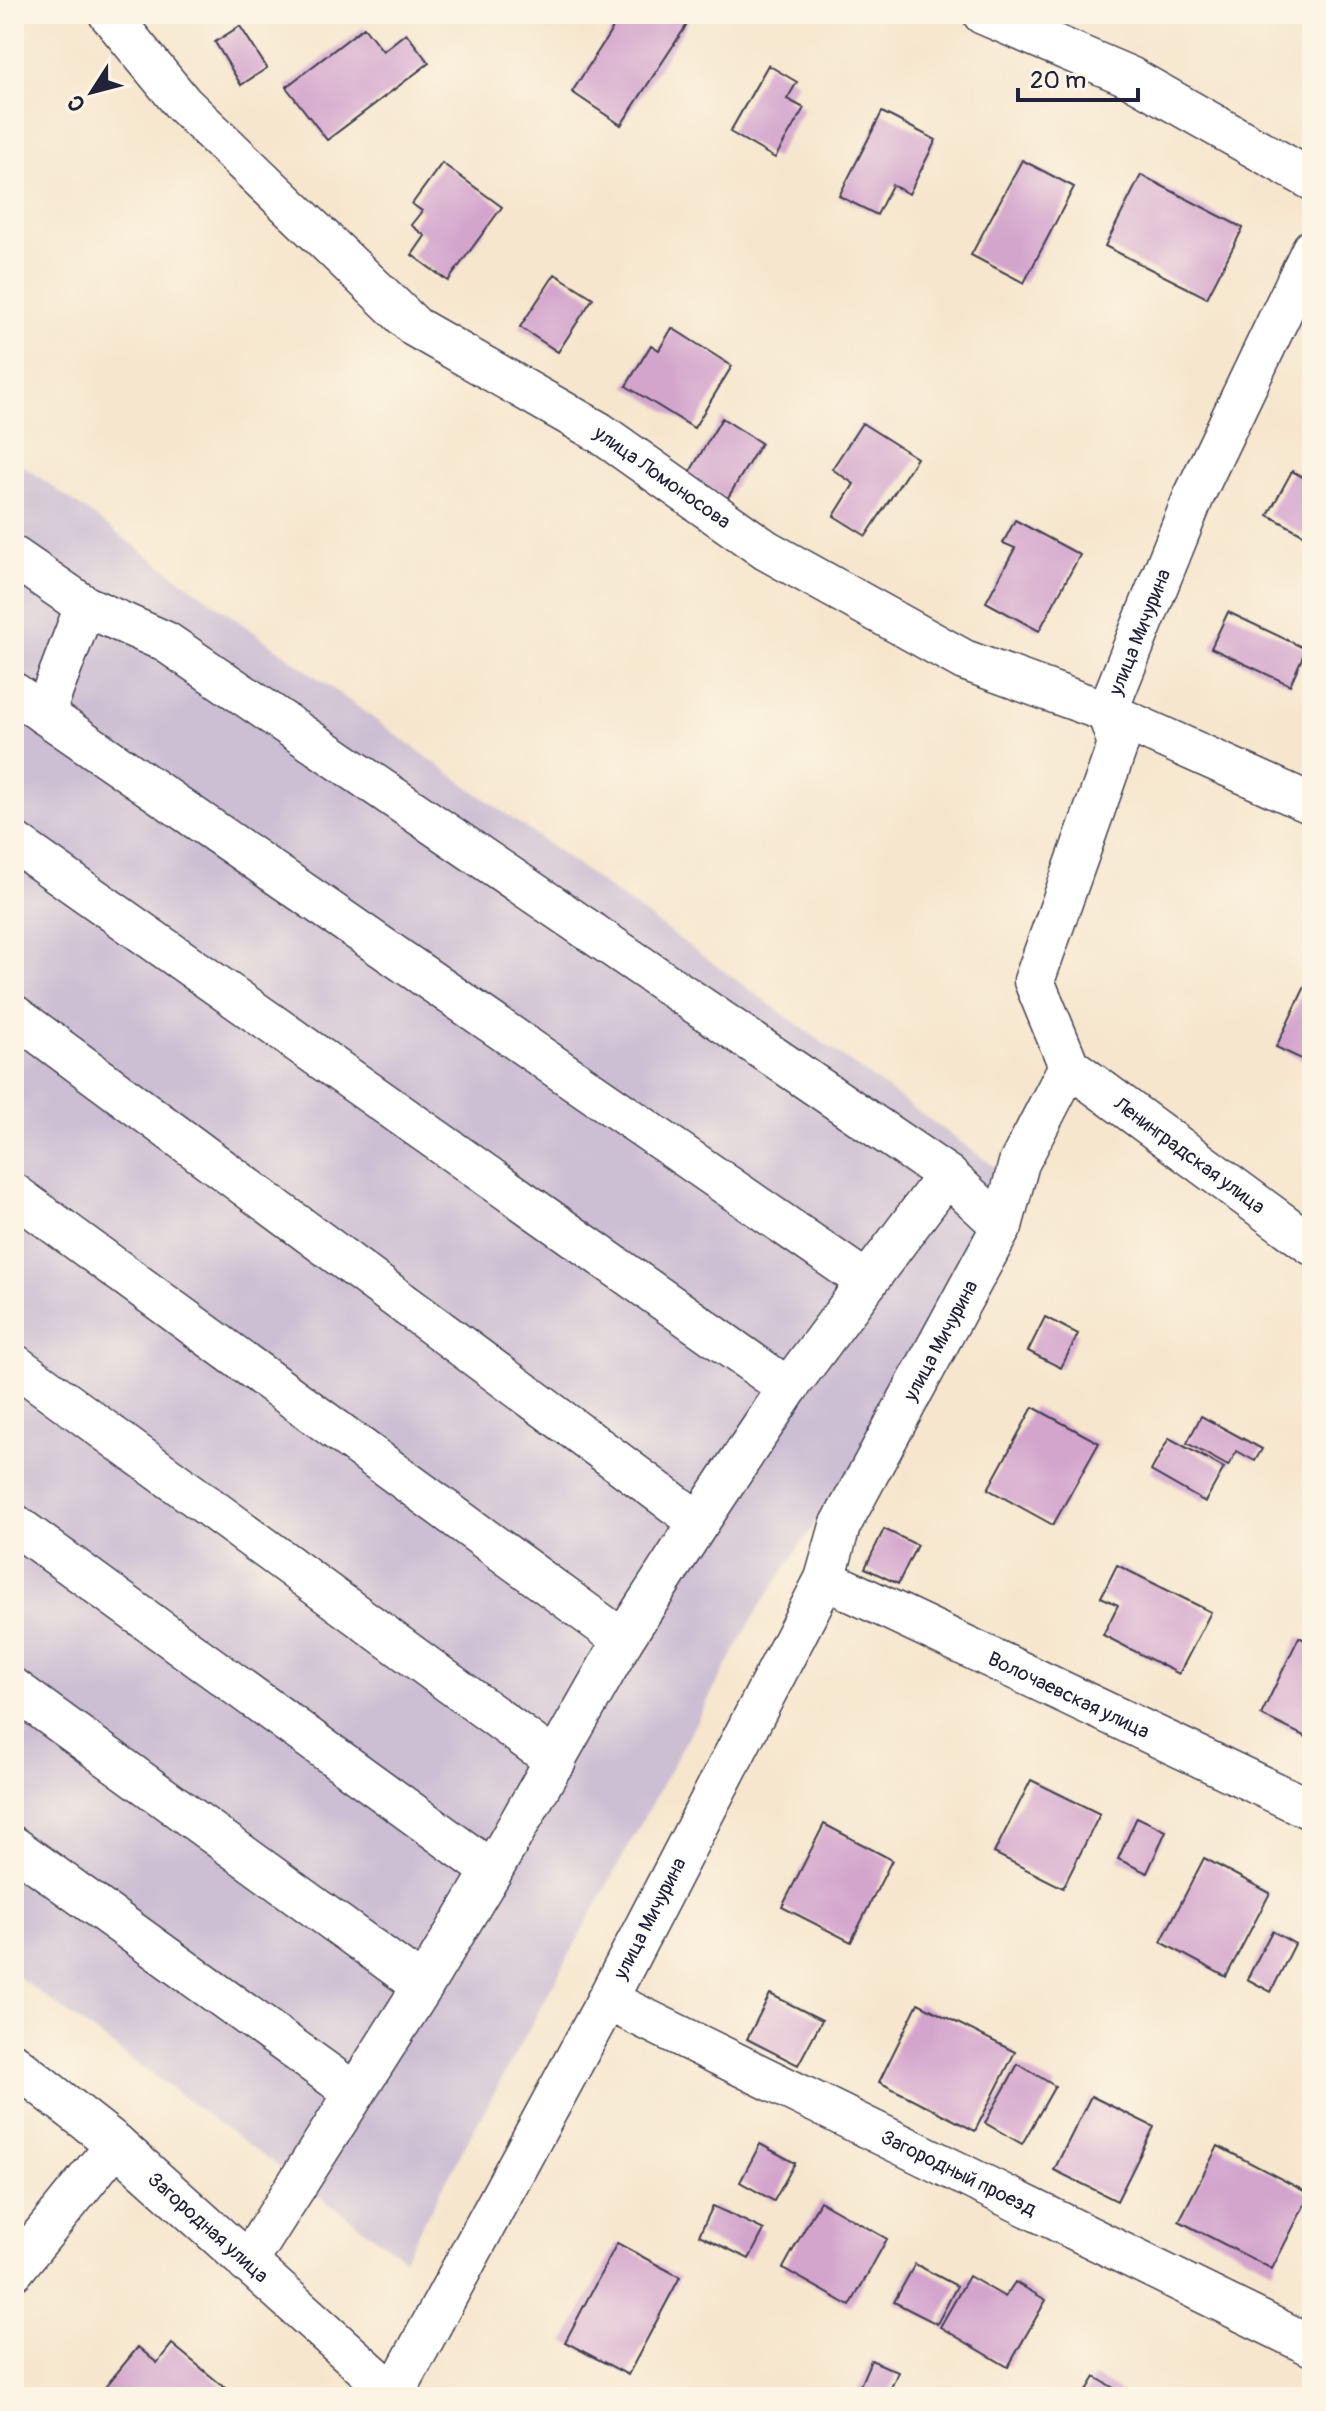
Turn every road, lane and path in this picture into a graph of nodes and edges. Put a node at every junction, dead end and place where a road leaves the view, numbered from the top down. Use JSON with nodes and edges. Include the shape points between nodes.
{"nodes":[{"id":1,"x":109,"y":14,"type":"edge"},
{"id":2,"x":983,"y":14,"type":"edge"},
{"id":3,"x":1312,"y":180,"type":"edge"},
{"id":4,"x":1312,"y":249,"type":"edge"},
{"id":5,"x":14,"y":557,"type":"edge"},
{"id":6,"x":85,"y":606,"type":"junction"},
{"id":7,"x":29,"y":704,"type":"edge"},
{"id":8,"x":1107,"y":712,"type":"junction"},
{"id":9,"x":1312,"y":804,"type":"edge"},
{"id":10,"x":14,"y":842,"type":"edge"},
{"id":11,"x":14,"y":1015,"type":"edge"},
{"id":12,"x":1069,"y":1066,"type":"junction"},
{"id":13,"x":947,"y":1175,"type":"junction"},
{"id":14,"x":14,"y":1194,"type":"edge"},
{"id":15,"x":1002,"y":1226,"type":"junction"},
{"id":16,"x":1312,"y":1245,"type":"edge"},
{"id":17,"x":867,"y":1282,"type":"junction"},
{"id":18,"x":14,"y":1364,"type":"edge"},
{"id":19,"x":788,"y":1388,"type":"junction"},
{"id":20,"x":699,"y":1522,"type":"junction"},
{"id":21,"x":14,"y":1524,"type":"edge"},
{"id":22,"x":825,"y":1579,"type":"junction"},
{"id":23,"x":623,"y":1640,"type":"junction"},
{"id":24,"x":14,"y":1689,"type":"edge"},
{"id":25,"x":556,"y":1761,"type":"junction"},
{"id":26,"x":1312,"y":1810,"type":"edge"},
{"id":27,"x":14,"y":1847,"type":"edge"},
{"id":28,"x":492,"y":1871,"type":"junction"},
{"id":29,"x":423,"y":1986,"type":"junction"},
{"id":30,"x":607,"y":2000,"type":"junction"},
{"id":31,"x":14,"y":2064,"type":"edge"},
{"id":32,"x":355,"y":2093,"type":"junction"},
{"id":33,"x":116,"y":2144,"type":"junction"},
{"id":34,"x":247,"y":2263,"type":"junction"},
{"id":35,"x":14,"y":2270,"type":"edge"},
{"id":36,"x":1312,"y":2346,"type":"edge"},
{"id":37,"x":394,"y":2395,"type":"edge"}],
"edges":[{"from":1,"to":8,"type":"street","name":"улица Ломоносова","via":[[183,104],[415,327],[599,432],[766,550],[938,646]]},
{"from":2,"to":3,"type":"street","via":[[1130,77]]},
{"from":4,"to":8,"type":"street","name":"улица Мичурина","via":[[1194,496]]},
{"from":5,"to":6,"type":"street"},
{"from":6,"to":7,"type":"street"},
{"from":6,"to":13,"type":"street","via":[[166,642]]},
{"from":7,"to":17,"type":"street"},
{"from":8,"to":9,"type":"street","name":"улица Ломоносова"},
{"from":8,"to":12,"type":"street","name":"улица Мичурина","via":[[1118,744],[1034,981]]},
{"from":10,"to":19,"type":"street"},
{"from":11,"to":20,"type":"street"},
{"from":12,"to":15,"type":"street","name":"улица Мичурина","via":[[1019,1163]]},
{"from":12,"to":16,"type":"street","name":"Ленинградская улица"},
{"from":13,"to":15,"type":"street"},
{"from":13,"to":17,"type":"street"},
{"from":14,"to":23,"type":"street"},
{"from":15,"to":22,"type":"street","name":"улица Мичурина","via":[[840,1526]]},
{"from":17,"to":19,"type":"street"},
{"from":18,"to":25,"type":"street"},
{"from":19,"to":20,"type":"street"},
{"from":20,"to":23,"type":"street"},
{"from":21,"to":28,"type":"street"},
{"from":22,"to":26,"type":"street","name":"Волочаевская улица"},
{"from":22,"to":30,"type":"street","name":"улица Мичурина"},
{"from":23,"to":25,"type":"street"},
{"from":24,"to":29,"type":"street"},
{"from":25,"to":28,"type":"street"},
{"from":27,"to":32,"type":"street"},
{"from":28,"to":29,"type":"street"},
{"from":29,"to":32,"type":"street"},
{"from":30,"to":36,"type":"street","name":"Загородный проезд"},
{"from":30,"to":37,"type":"street","name":"улица Мичурина"},
{"from":31,"to":33,"type":"street","name":"Загородная улица"},
{"from":32,"to":34,"type":"street"},
{"from":33,"to":34,"type":"street","name":"Загородная улица"},
{"from":33,"to":35,"type":"street"},
{"from":34,"to":37,"type":"street","name":"Загородная улица"}]}
